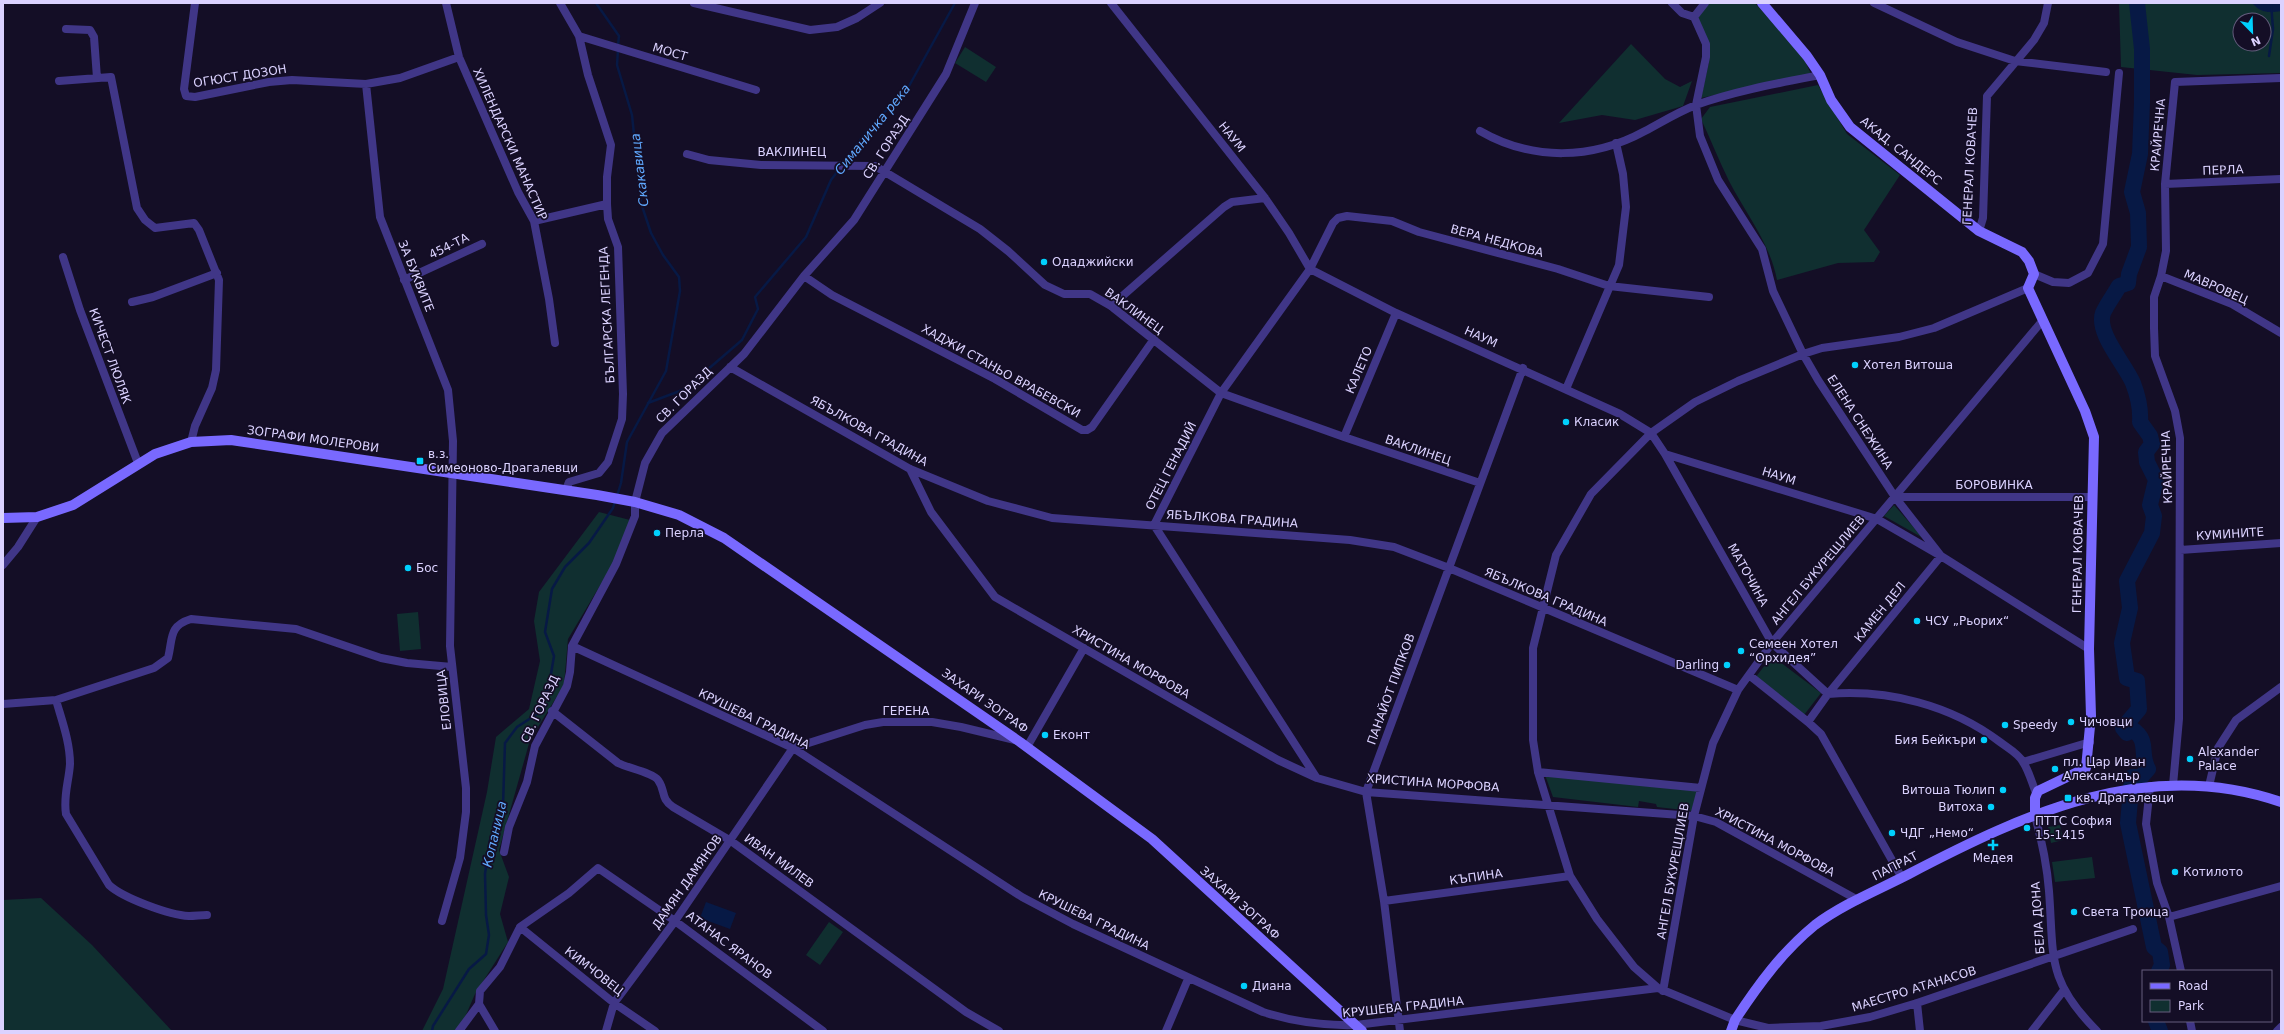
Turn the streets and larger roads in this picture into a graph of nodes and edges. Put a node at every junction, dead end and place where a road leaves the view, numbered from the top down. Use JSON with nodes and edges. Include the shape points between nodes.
{"nodes":[{"id":1,"x":195,"y":3,"type":"edge"},
{"id":2,"x":446,"y":3,"type":"edge"},
{"id":3,"x":560,"y":3,"type":"edge"},
{"id":4,"x":694,"y":3,"type":"edge"},
{"id":5,"x":880,"y":3,"type":"edge"},
{"id":6,"x":975,"y":3,"type":"edge"},
{"id":7,"x":1111,"y":3,"type":"edge"},
{"id":8,"x":1672,"y":3,"type":"edge"},
{"id":9,"x":1705,"y":3,"type":"edge"},
{"id":10,"x":1762,"y":3,"type":"edge"},
{"id":11,"x":1874,"y":3,"type":"edge"},
{"id":12,"x":2048,"y":3,"type":"edge"},
{"id":13,"x":1694,"y":17,"type":"junction"},
{"id":14,"x":66,"y":29,"type":"dead end"},
{"id":15,"x":579,"y":36,"type":"junction"},
{"id":16,"x":459,"y":57,"type":"junction"},
{"id":17,"x":2015,"y":61,"type":"junction"},
{"id":18,"x":2106,"y":72,"type":"dead end"},
{"id":19,"x":2119,"y":72,"type":"dead end"},
{"id":20,"x":1820,"y":75,"type":"junction"},
{"id":21,"x":97,"y":78,"type":"junction"},
{"id":22,"x":2281,"y":78,"type":"edge"},
{"id":23,"x":59,"y":81,"type":"dead end"},
{"id":24,"x":366,"y":84,"type":"junction"},
{"id":25,"x":756,"y":90,"type":"dead end"},
{"id":26,"x":1696,"y":105,"type":"junction"},
{"id":27,"x":1480,"y":131,"type":"dead end"},
{"id":28,"x":1616,"y":143,"type":"junction"},
{"id":29,"x":688,"y":154,"type":"dead end"},
{"id":30,"x":884,"y":171,"type":"junction"},
{"id":31,"x":2281,"y":179,"type":"edge"},
{"id":32,"x":2165,"y":184,"type":"junction"},
{"id":33,"x":1265,"y":198,"type":"junction"},
{"id":34,"x":606,"y":204,"type":"junction"},
{"id":35,"x":534,"y":221,"type":"junction"},
{"id":36,"x":1979,"y":231,"type":"junction"},
{"id":37,"x":482,"y":244,"type":"dead end"},
{"id":38,"x":63,"y":257,"type":"dead end"},
{"id":39,"x":1310,"y":269,"type":"junction"},
{"id":40,"x":218,"y":273,"type":"junction"},
{"id":41,"x":2034,"y":274,"type":"junction"},
{"id":42,"x":804,"y":276,"type":"junction"},
{"id":43,"x":2161,"y":276,"type":"junction"},
{"id":44,"x":404,"y":280,"type":"junction"},
{"id":45,"x":1609,"y":286,"type":"junction"},
{"id":46,"x":2028,"y":288,"type":"junction"},
{"id":47,"x":1709,"y":297,"type":"dead end"},
{"id":48,"x":132,"y":302,"type":"dead end"},
{"id":49,"x":1111,"y":306,"type":"junction"},
{"id":50,"x":1396,"y":313,"type":"junction"},
{"id":51,"x":2043,"y":320,"type":"junction"},
{"id":52,"x":2281,"y":333,"type":"edge"},
{"id":53,"x":1154,"y":340,"type":"junction"},
{"id":54,"x":555,"y":343,"type":"dead end"},
{"id":55,"x":1802,"y":354,"type":"junction"},
{"id":56,"x":730,"y":367,"type":"junction"},
{"id":57,"x":1523,"y":368,"type":"junction"},
{"id":58,"x":1566,"y":389,"type":"junction"},
{"id":59,"x":1221,"y":393,"type":"junction"},
{"id":60,"x":1651,"y":433,"type":"junction"},
{"id":61,"x":1344,"y":437,"type":"junction"},
{"id":62,"x":191,"y":442,"type":"junction"},
{"id":63,"x":1665,"y":454,"type":"junction"},
{"id":64,"x":138,"y":463,"type":"junction"},
{"id":65,"x":910,"y":469,"type":"junction"},
{"id":66,"x":452,"y":472,"type":"junction"},
{"id":67,"x":1480,"y":483,"type":"junction"},
{"id":68,"x":566,"y":490,"type":"junction"},
{"id":69,"x":1895,"y":497,"type":"junction"},
{"id":70,"x":2092,"y":497,"type":"junction"},
{"id":71,"x":630,"y":501,"type":"junction"},
{"id":72,"x":37,"y":517,"type":"junction"},
{"id":73,"x":3,"y":518,"type":"edge"},
{"id":74,"x":1877,"y":519,"type":"junction"},
{"id":75,"x":1154,"y":525,"type":"junction"},
{"id":76,"x":2281,"y":543,"type":"edge"},
{"id":77,"x":2180,"y":550,"type":"junction"},
{"id":78,"x":1941,"y":556,"type":"junction"},
{"id":79,"x":3,"y":565,"type":"edge"},
{"id":80,"x":1449,"y":568,"type":"junction"},
{"id":81,"x":1542,"y":609,"type":"junction"},
{"id":82,"x":1772,"y":643,"type":"junction"},
{"id":83,"x":572,"y":646,"type":"junction"},
{"id":84,"x":1084,"y":648,"type":"junction"},
{"id":85,"x":2089,"y":649,"type":"junction"},
{"id":86,"x":452,"y":667,"type":"junction"},
{"id":87,"x":1749,"y":675,"type":"junction"},
{"id":88,"x":2281,"y":687,"type":"edge"},
{"id":89,"x":1738,"y":690,"type":"junction"},
{"id":90,"x":1828,"y":694,"type":"junction"},
{"id":91,"x":56,"y":700,"type":"junction"},
{"id":92,"x":3,"y":704,"type":"edge"},
{"id":93,"x":552,"y":711,"type":"junction"},
{"id":94,"x":1808,"y":722,"type":"junction"},
{"id":95,"x":2090,"y":742,"type":"junction"},
{"id":96,"x":1024,"y":744,"type":"junction"},
{"id":97,"x":793,"y":748,"type":"junction"},
{"id":98,"x":2023,"y":762,"type":"junction"},
{"id":99,"x":1538,"y":772,"type":"junction"},
{"id":100,"x":1317,"y":778,"type":"junction"},
{"id":101,"x":2173,"y":785,"type":"junction"},
{"id":102,"x":2150,"y":786,"type":"junction"},
{"id":103,"x":2209,"y":786,"type":"junction"},
{"id":104,"x":1700,"y":788,"type":"junction"},
{"id":105,"x":1366,"y":792,"type":"junction"},
{"id":106,"x":2036,"y":793,"type":"junction"},
{"id":107,"x":2281,"y":802,"type":"edge"},
{"id":108,"x":1548,"y":804,"type":"junction"},
{"id":109,"x":1694,"y":816,"type":"junction"},
{"id":110,"x":2035,"y":816,"type":"junction"},
{"id":111,"x":731,"y":841,"type":"junction"},
{"id":112,"x":504,"y":852,"type":"dead end"},
{"id":113,"x":1570,"y":876,"type":"junction"},
{"id":114,"x":1902,"y":878,"type":"junction"},
{"id":115,"x":2281,"y":886,"type":"edge"},
{"id":116,"x":1858,"y":900,"type":"junction"},
{"id":117,"x":1384,"y":901,"type":"junction"},
{"id":118,"x":207,"y":915,"type":"dead end"},
{"id":119,"x":2169,"y":917,"type":"junction"},
{"id":120,"x":442,"y":921,"type":"dead end"},
{"id":121,"x":676,"y":921,"type":"junction"},
{"id":122,"x":520,"y":928,"type":"junction"},
{"id":123,"x":2133,"y":929,"type":"dead end"},
{"id":124,"x":2052,"y":958,"type":"junction"},
{"id":125,"x":2181,"y":970,"type":"edge"},
{"id":126,"x":1188,"y":979,"type":"junction"},
{"id":127,"x":1661,"y":990,"type":"junction"},
{"id":128,"x":2064,"y":990,"type":"junction"},
{"id":129,"x":614,"y":1003,"type":"junction"},
{"id":130,"x":1917,"y":1003,"type":"junction"},
{"id":131,"x":479,"y":1004,"type":"junction"},
{"id":132,"x":1399,"y":1020,"type":"junction"},
{"id":133,"x":1734,"y":1020,"type":"junction"},
{"id":134,"x":2281,"y":1027,"type":"edge"},
{"id":135,"x":1359,"y":1028,"type":"edge"},
{"id":136,"x":459,"y":1031,"type":"edge"},
{"id":137,"x":495,"y":1031,"type":"edge"},
{"id":138,"x":606,"y":1031,"type":"edge"},
{"id":139,"x":655,"y":1031,"type":"edge"},
{"id":140,"x":824,"y":1031,"type":"edge"},
{"id":141,"x":999,"y":1031,"type":"edge"},
{"id":142,"x":1166,"y":1031,"type":"edge"},
{"id":143,"x":1400,"y":1031,"type":"edge"},
{"id":144,"x":1731,"y":1031,"type":"edge"},
{"id":145,"x":1920,"y":1031,"type":"edge"},
{"id":146,"x":2032,"y":1031,"type":"edge"},
{"id":147,"x":2097,"y":1031,"type":"edge"},
{"id":148,"x":2277,"y":1031,"type":"edge"}],
"edges":[{"from":1,"to":24,"type":"street","name":"ОГЮСТ ДОЗОН","via":[[184,89],[186,96],[195,97],[269,82],[292,80]]},
{"from":2,"to":16,"type":"street","name":"ХИЛЕНДАРСКИ МАНАСТИР"},
{"from":3,"to":15,"type":"street","name":"БЪЛГАРСКА ЛЕГЕНДА"},
{"from":4,"to":5,"type":"street","via":[[810,30],[837,26],[857,18]]},
{"from":6,"to":30,"type":"street","name":"СВ. ГОРАЗД","via":[[946,74]]},
{"from":7,"to":33,"type":"street","name":"НАУМ"},
{"from":8,"to":13,"type":"street","via":[[1682,13]]},
{"from":9,"to":13,"type":"street"},
{"from":10,"to":20,"type":"street","name":"АКАД. САНДЕРС","via":[[1798,44]]},
{"from":11,"to":17,"type":"street","via":[[1957,42]]},
{"from":12,"to":17,"type":"street","name":"ГЕНЕРАЛ КОВАЧЕВ","via":[[2044,24]]},
{"from":13,"to":26,"type":"street","name":"ЕЛЕНА СНЕЖИНА","via":[[1706,44]]},
{"from":14,"to":21,"type":"street","via":[[90,30],[94,37]]},
{"from":15,"to":25,"type":"street","name":"МОСТ"},
{"from":15,"to":34,"type":"street","name":"БЪЛГАРСКА ЛЕГЕНДА","via":[[588,74],[611,145],[606,177]]},
{"from":16,"to":24,"type":"street","name":"ОГЮСТ ДОЗОН","via":[[400,78]]},
{"from":16,"to":35,"type":"street","name":"ХИЛЕНДАРСКИ МАНАСТИР","via":[[518,192]]},
{"from":17,"to":18,"type":"street"},
{"from":17,"to":36,"type":"street","name":"ГЕНЕРАЛ КОВАЧЕВ","via":[[1986,96],[1983,218]]},
{"from":19,"to":41,"type":"street","via":[[2103,244],[2088,273],[2069,282],[2052,282]]},
{"from":20,"to":26,"type":"street"},
{"from":20,"to":36,"type":"street","name":"АКАД. САНДЕРС","via":[[1831,100],[1850,127]]},
{"from":21,"to":23,"type":"street"},
{"from":21,"to":40,"type":"street","via":[[111,78],[133,193],[141,215],[155,228],[194,223]]},
{"from":22,"to":32,"type":"street","name":"КРАЙРЕЧНА","via":[[2175,82]]},
{"from":24,"to":44,"type":"street","name":"ЗА БУКВИТЕ","via":[[380,217]]},
{"from":26,"to":28,"type":"street"},
{"from":26,"to":55,"type":"street","name":"ЕЛЕНА СНЕЖИНА","via":[[1700,136],[1718,180],[1762,250],[1773,291]]},
{"from":27,"to":28,"type":"street","via":[[1515,147],[1550,154],[1591,151]]},
{"from":28,"to":45,"type":"street","via":[[1623,174],[1626,207],[1619,265]]},
{"from":29,"to":30,"type":"street","name":"ВАКЛИНЕЦ","via":[[708,160],[761,165],[853,164],[875,166]]},
{"from":30,"to":42,"type":"street","name":"СВ. ГОРАЗД","via":[[854,220]]},
{"from":30,"to":49,"type":"street","name":"ВАКЛИНЕЦ","via":[[980,229],[1045,285],[1064,294],[1090,294]]},
{"from":31,"to":32,"type":"street","name":"ПЕРЛА"},
{"from":32,"to":43,"type":"street","name":"КРАЙРЕЧНА","via":[[2166,251]]},
{"from":33,"to":39,"type":"street","name":"НАУМ"},
{"from":33,"to":49,"type":"street","via":[[1232,202],[1224,206]]},
{"from":34,"to":35,"type":"street"},
{"from":34,"to":68,"type":"street","name":"БЪЛГАРСКА ЛЕГЕНДА","via":[[608,219],[618,247],[622,419],[608,462],[599,473],[569,482]]},
{"from":35,"to":54,"type":"street","name":"ХИЛЕНДАРСКИ МАНАСТИР"},
{"from":36,"to":41,"type":"street","name":"ГЕНЕРАЛ КОВАЧЕВ","via":[[2022,252]]},
{"from":37,"to":44,"type":"street","name":"454-ТА"},
{"from":38,"to":64,"type":"street","name":"КИЧЕСТ ЛЮЛЯК","via":[[80,310]]},
{"from":39,"to":45,"type":"street","name":"ВЕРА НЕДКОВА","via":[[1333,223],[1338,218],[1347,216],[1392,221],[1419,232],[1558,269]]},
{"from":39,"to":50,"type":"street","name":"НАУМ"},
{"from":39,"to":59,"type":"street","name":"ОТЕЦ ГЕНАДИЙ"},
{"from":40,"to":48,"type":"street"},
{"from":40,"to":62,"type":"street","via":[[216,370],[212,388],[195,426]]},
{"from":41,"to":46,"type":"street"},
{"from":42,"to":53,"type":"street","name":"ХАДЖИ СТАНЬО ВРАБЕВСКИ","via":[[832,295],[995,379],[1082,430],[1092,427]]},
{"from":42,"to":56,"type":"street","name":"СВ. ГОРАЗД","via":[[744,354]]},
{"from":43,"to":52,"type":"street","name":"МАВРОВЕЦ","via":[[2232,304]]},
{"from":43,"to":77,"type":"street","name":"КРАЙРЕЧНА","via":[[2154,297],[2155,356],[2175,411],[2180,438]]},
{"from":44,"to":66,"type":"street","name":"ЗА БУКВИТЕ","via":[[448,390],[453,440]]},
{"from":45,"to":47,"type":"street","name":"ВЕРА НЕДКОВА"},
{"from":45,"to":58,"type":"street"},
{"from":46,"to":51,"type":"street","name":"ГЕНЕРАЛ КОВАЧЕВ"},
{"from":46,"to":55,"type":"street","name":"МАЕСТРО АТАНАСОВ","via":[[1934,328],[1899,337],[1822,348]]},
{"from":49,"to":53,"type":"street","name":"ВАКЛИНЕЦ"},
{"from":50,"to":57,"type":"street","name":"НАУМ"},
{"from":50,"to":61,"type":"street","name":"КАЛЕТО"},
{"from":51,"to":69,"type":"street","name":"АНГЕЛ БУКУРЕЩЛИЕВ"},
{"from":51,"to":70,"type":"street","name":"ГЕНЕРАЛ КОВАЧЕВ","via":[[2085,411],[2094,438]]},
{"from":53,"to":59,"type":"street","name":"ВАКЛИНЕЦ"},
{"from":55,"to":60,"type":"street","name":"МАЕСТРО АТАНАСОВ","via":[[1696,402]]},
{"from":55,"to":69,"type":"street","name":"ЕЛЕНА СНЕЖИНА"},
{"from":56,"to":65,"type":"street","name":"ЯБЪЛКОВА ГРАДИНА"},
{"from":56,"to":71,"type":"street","name":"СВ. ГОРАЗД","via":[[662,433]]},
{"from":57,"to":58,"type":"street","name":"НАУМ"},
{"from":57,"to":67,"type":"street","name":"ПАНАЙОТ ПИПКОВ"},
{"from":58,"to":60,"type":"street","name":"НАУМ","via":[[1620,414]]},
{"from":59,"to":61,"type":"street","name":"ВАКЛИНЕЦ"},
{"from":59,"to":75,"type":"street","name":"ОТЕЦ ГЕНАДИЙ"},
{"from":60,"to":63,"type":"street","name":"НАУМ"},
{"from":60,"to":81,"type":"street","name":"МАЕСТРО АТАНАСОВ","via":[[1591,494],[1556,555]]},
{"from":61,"to":67,"type":"street","name":"ВАКЛИНЕЦ"},
{"from":62,"to":64,"type":"street","name":"ЗОГРАФИ МОЛЕРОВИ","via":[[155,454]]},
{"from":62,"to":66,"type":"street","name":"ЗОГРАФИ МОЛЕРОВИ","via":[[231,440]]},
{"from":63,"to":74,"type":"street","name":"НАУМ"},
{"from":63,"to":82,"type":"street","name":"МАТОЧИНА"},
{"from":64,"to":72,"type":"street","name":"ЗОГРАФИ МОЛЕРОВИ","via":[[73,505]]},
{"from":65,"to":75,"type":"street","name":"ЯБЪЛКОВА ГРАДИНА","via":[[988,501],[1052,518]]},
{"from":65,"to":84,"type":"street","name":"ХРИСТИНА МОРФОВА","via":[[931,512],[995,597]]},
{"from":66,"to":68,"type":"street","name":"ЗОГРАФИ МОЛЕРОВИ"},
{"from":66,"to":86,"type":"street","name":"ЕЛОВИЦА"},
{"from":67,"to":80,"type":"street","name":"ПАНАЙОТ ПИПКОВ"},
{"from":68,"to":71,"type":"street","name":"ЗОГРАФИ МОЛЕРОВИ"},
{"from":69,"to":70,"type":"street","name":"БОРОВИНКА"},
{"from":69,"to":74,"type":"street","name":"АНГЕЛ БУКУРЕЩЛИЕВ"},
{"from":69,"to":78,"type":"street","name":"ЕЛЕНА СНЕЖИНА"},
{"from":70,"to":85,"type":"street","name":"ГЕНЕРАЛ КОВАЧЕВ"},
{"from":71,"to":83,"type":"street","name":"СВ. ГОРАЗД","via":[[635,516],[616,564]]},
{"from":71,"to":96,"type":"street","name":"ЗАХАРИ ЗОГРАФ","via":[[679,515],[724,538]]},
{"from":72,"to":73,"type":"street","name":"ЗОГРАФИ МОЛЕРОВИ"},
{"from":72,"to":79,"type":"street"},
{"from":74,"to":78,"type":"street","name":"НАУМ"},
{"from":74,"to":82,"type":"street","name":"АНГЕЛ БУКУРЕЩЛИЕВ"},
{"from":75,"to":80,"type":"street","name":"ЯБЪЛКОВА ГРАДИНА","via":[[1350,540],[1394,547]]},
{"from":75,"to":100,"type":"street","name":"ОТЕЦ ГЕНАДИЙ"},
{"from":76,"to":77,"type":"street","name":"КУМИНИТЕ"},
{"from":77,"to":101,"type":"street","name":"КРАЙРЕЧНА","via":[[2178,719]]},
{"from":78,"to":85,"type":"street","name":"ЕЛЕНА СНЕЖИНА"},
{"from":78,"to":90,"type":"street","name":"КАМЕН ДЕЛ"},
{"from":80,"to":81,"type":"street","name":"ЯБЪЛКОВА ГРАДИНА"},
{"from":80,"to":105,"type":"street","name":"ПАНАЙОТ ПИПКОВ"},
{"from":81,"to":89,"type":"street","name":"ЯБЪЛКОВА ГРАДИНА"},
{"from":81,"to":99,"type":"street","name":"МАЕСТРО АТАНАСОВ","via":[[1533,648],[1533,740]]},
{"from":82,"to":87,"type":"street","name":"АНГЕЛ БУКУРЕЩЛИЕВ"},
{"from":82,"to":90,"type":"street","name":"МАТОЧИНА"},
{"from":83,"to":93,"type":"street","name":"СВ. ГОРАЗД","via":[[567,686]]},
{"from":83,"to":97,"type":"street","name":"КРУШЕВА ГРАДИНА"},
{"from":84,"to":96,"type":"street"},
{"from":84,"to":100,"type":"street","name":"ХРИСТИНА МОРФОВА","via":[[1278,760]]},
{"from":85,"to":95,"type":"street","name":"ГЕНЕРАЛ КОВАЧЕВ"},
{"from":86,"to":91,"type":"street","via":[[381,658],[296,629],[191,620],[182,622],[175,628],[168,658],[162,664],[131,677]]},
{"from":86,"to":120,"type":"street","name":"ЕЛОВИЦА","via":[[466,788],[466,812],[460,858]]},
{"from":87,"to":89,"type":"street","name":"АНГЕЛ БУКУРЕЩЛИЕВ"},
{"from":87,"to":94,"type":"street"},
{"from":88,"to":103,"type":"street","via":[[2236,720],[2218,748]]},
{"from":89,"to":104,"type":"street","name":"АНГЕЛ БУКУРЕЩЛИЕВ","via":[[1713,743]]},
{"from":90,"to":94,"type":"street","name":"КАМЕН ДЕЛ"},
{"from":90,"to":98,"type":"street","via":[[1854,692],[1907,698],[1955,715],[1993,736]]},
{"from":91,"to":92,"type":"street"},
{"from":91,"to":118,"type":"street","via":[[68,744],[70,764],[64,802],[66,814],[109,885],[116,891],[170,912],[189,916]]},
{"from":93,"to":111,"type":"street","name":"ИВАН МИЛЕВ","via":[[618,763],[653,776],[659,781],[665,801]]},
{"from":93,"to":112,"type":"street","name":"СВ. ГОРАЗД","via":[[535,746],[527,782],[509,827]]},
{"from":94,"to":114,"type":"street","via":[[1821,734]]},
{"from":95,"to":98,"type":"street"},
{"from":95,"to":106,"type":"street","name":"ГЕНЕРАЛ КОВАЧЕВ","via":[[2085,770]]},
{"from":96,"to":97,"type":"street","name":"ГЕРЕНА","via":[[932,722],[883,722],[865,725]]},
{"from":96,"to":135,"type":"street","name":"ЗАХАРИ ЗОГРАФ","via":[[1152,839]]},
{"from":97,"to":111,"type":"street","name":"ДАМЯН ДАМЯНОВ"},
{"from":97,"to":126,"type":"street","name":"КРУШЕВА ГРАДИНА","via":[[1022,897]]},
{"from":98,"to":106,"type":"street"},
{"from":99,"to":104,"type":"street"},
{"from":99,"to":108,"type":"street","name":"МАЕСТРО АТАНАСОВ"},
{"from":100,"to":105,"type":"street","name":"ХРИСТИНА МОРФОВА"},
{"from":101,"to":102,"type":"street","name":"ПАПРАТ"},
{"from":101,"to":103,"type":"street","name":"ПАПРАТ"},
{"from":102,"to":110,"type":"street","name":"ПАПРАТ","via":[[2088,799]]},
{"from":102,"to":119,"type":"street","via":[[2146,824],[2157,883]]},
{"from":103,"to":107,"type":"street","name":"ПАПРАТ","via":[[2260,795]]},
{"from":104,"to":109,"type":"street","name":"АНГЕЛ БУКУРЕЩЛИЕВ"},
{"from":105,"to":108,"type":"street","name":"ХРИСТИНА МОРФОВА"},
{"from":105,"to":117,"type":"street","name":"ПАНАЙОТ ПИПКОВ"},
{"from":106,"to":110,"type":"street"},
{"from":108,"to":109,"type":"street","name":"ХРИСТИНА МОРФОВА"},
{"from":108,"to":113,"type":"street","name":"МАЕСТРО АТАНАСОВ"},
{"from":109,"to":116,"type":"street","name":"ХРИСТИНА МОРФОВА","via":[[1716,822]]},
{"from":109,"to":127,"type":"street","name":"АНГЕЛ БУКУРЕЩЛИЕВ"},
{"from":110,"to":114,"type":"street","name":"ПАПРАТ","via":[[1967,844]]},
{"from":110,"to":124,"type":"street","name":"БЕЛА ДОНА","via":[[2046,862]]},
{"from":111,"to":121,"type":"street","name":"ДАМЯН ДАМЯНОВ"},
{"from":111,"to":141,"type":"street","name":"ИВАН МИЛЕВ","via":[[966,1012]]},
{"from":113,"to":117,"type":"street","name":"КЪПИНА"},
{"from":113,"to":127,"type":"street","name":"МАЕСТРО АТАНАСОВ","via":[[1597,919],[1634,967]]},
{"from":114,"to":116,"type":"street","name":"ПАПРАТ"},
{"from":115,"to":119,"type":"street"},
{"from":116,"to":133,"type":"street","name":"ПАПРАТ","via":[[1817,924],[1783,954]]},
{"from":117,"to":132,"type":"street","name":"ПАНАЙОТ ПИПКОВ"},
{"from":119,"to":125,"type":"street"},
{"from":121,"to":122,"type":"street","name":"АТАНАС ЯРАНОВ","via":[[598,868],[569,893]]},
{"from":121,"to":129,"type":"street","name":"ДАМЯН ДАМЯНОВ"},
{"from":121,"to":140,"type":"street","name":"АТАНАС ЯРАНОВ"},
{"from":122,"to":129,"type":"street","name":"КИМЧОВЕЦ"},
{"from":122,"to":131,"type":"street","via":[[500,967],[480,991]]},
{"from":123,"to":124,"type":"street","name":"МАЕСТРО АТАНАСОВ"},
{"from":124,"to":128,"type":"street","name":"БЕЛА ДОНА"},
{"from":124,"to":130,"type":"street","name":"МАЕСТРО АТАНАСОВ"},
{"from":126,"to":135,"type":"street","name":"КРУШЕВА ГРАДИНА","via":[[1290,1021]]},
{"from":126,"to":142,"type":"street"},
{"from":127,"to":132,"type":"street","name":"КРУШЕВА ГРАДИНА"},
{"from":127,"to":133,"type":"street","name":"МАЕСТРО АТАНАСОВ"},
{"from":128,"to":146,"type":"street"},
{"from":128,"to":147,"type":"street","name":"БЕЛА ДОНА"},
{"from":129,"to":138,"type":"street","name":"ДАМЯН ДАМЯНОВ"},
{"from":129,"to":139,"type":"street","name":"КИМЧОВЕЦ"},
{"from":130,"to":133,"type":"street","name":"МАЕСТРО АТАНАСОВ","via":[[1870,1017],[1821,1026],[1768,1028]]},
{"from":130,"to":145,"type":"street"},
{"from":131,"to":136,"type":"street"},
{"from":131,"to":137,"type":"street"},
{"from":132,"to":135,"type":"street","name":"КРУШЕВА ГРАДИНА"},
{"from":132,"to":143,"type":"street","name":"ПАНАЙОТ ПИПКОВ"},
{"from":133,"to":144,"type":"street","name":"ПАПРАТ"},
{"from":134,"to":148,"type":"street"}]}
